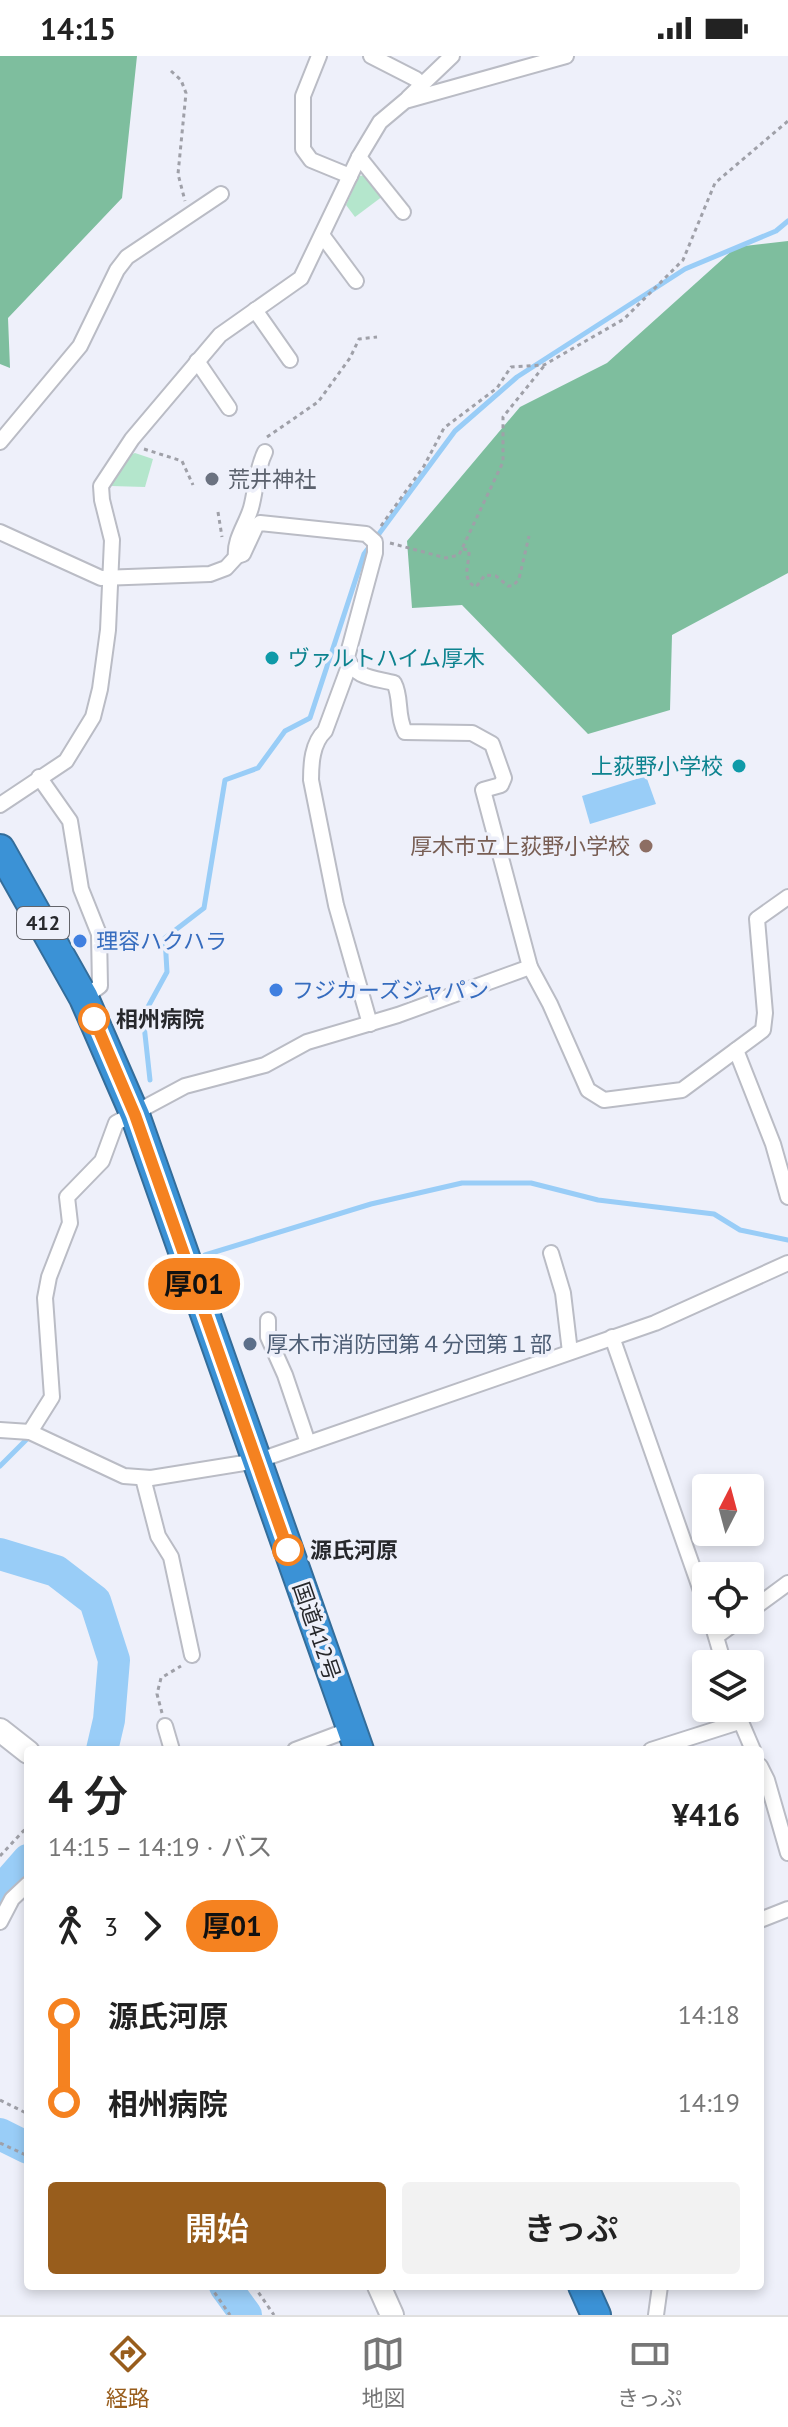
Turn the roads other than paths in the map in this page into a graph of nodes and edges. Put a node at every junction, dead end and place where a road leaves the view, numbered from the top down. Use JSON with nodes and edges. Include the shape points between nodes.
{"nodes":[{"id":1,"x":319,"y":56,"type":"edge"},
{"id":2,"x":371,"y":56,"type":"edge"},
{"id":3,"x":452,"y":56,"type":"edge"},
{"id":4,"x":566,"y":56,"type":"edge"},
{"id":5,"x":422,"y":87,"type":"junction"},
{"id":6,"x":405,"y":101,"type":"junction"},
{"id":7,"x":359,"y":157,"type":"junction"},
{"id":8,"x":350,"y":176,"type":"junction"},
{"id":9,"x":221,"y":194,"type":"dead end"},
{"id":10,"x":403,"y":212,"type":"dead end"},
{"id":11,"x":322,"y":235,"type":"junction"},
{"id":12,"x":356,"y":281,"type":"dead end"},
{"id":13,"x":255,"y":310,"type":"junction"},
{"id":14,"x":290,"y":360,"type":"dead end"},
{"id":15,"x":197,"y":361,"type":"junction"},
{"id":16,"x":229,"y":408,"type":"dead end"},
{"id":17,"x":0,"y":442,"type":"edge"},
{"id":18,"x":265,"y":452,"type":"road end"},
{"id":19,"x":0,"y":532,"type":"edge"},
{"id":20,"x":236,"y":557,"type":"junction"},
{"id":21,"x":110,"y":577,"type":"junction"},
{"id":22,"x":349,"y":666,"type":"junction"},
{"id":23,"x":39,"y":777,"type":"junction"},
{"id":24,"x":0,"y":805,"type":"edge"},
{"id":25,"x":0,"y":849,"type":"edge"},
{"id":26,"x":788,"y":897,"type":"edge"},
{"id":27,"x":530,"y":967,"type":"junction"},
{"id":28,"x":84,"y":998,"type":"junction"},
{"id":29,"x":370,"y":1024,"type":"junction"},
{"id":30,"x":736,"y":1050,"type":"junction"},
{"id":31,"x":135,"y":1115,"type":"junction"},
{"id":32,"x":788,"y":1197,"type":"edge"},
{"id":33,"x":551,"y":1253,"type":"dead end"},
{"id":34,"x":788,"y":1263,"type":"edge"},
{"id":35,"x":268,"y":1320,"type":"dead end"},
{"id":36,"x":612,"y":1337,"type":"junction"},
{"id":37,"x":570,"y":1352,"type":"junction"},
{"id":38,"x":0,"y":1430,"type":"edge"},
{"id":39,"x":30,"y":1432,"type":"junction"},
{"id":40,"x":308,"y":1443,"type":"junction"},
{"id":41,"x":257,"y":1461,"type":"junction"},
{"id":42,"x":143,"y":1478,"type":"junction"},
{"id":43,"x":692,"y":1565,"type":"edge"},
{"id":44,"x":788,"y":1583,"type":"edge"},
{"id":45,"x":764,"y":1601,"type":"edge"},
{"id":46,"x":720,"y":1634,"type":"edge"},
{"id":47,"x":717,"y":1636,"type":"joint"},
{"id":48,"x":720,"y":1650,"type":"edge"},
{"id":49,"x":192,"y":1655,"type":"road end"},
{"id":50,"x":720,"y":1722,"type":"edge"},
{"id":51,"x":740,"y":1722,"type":"edge"},
{"id":52,"x":165,"y":1726,"type":"road end"},
{"id":53,"x":0,"y":1730,"type":"edge"},
{"id":54,"x":355,"y":1739,"type":"edge"},
{"id":55,"x":171,"y":1746,"type":"edge"},
{"id":56,"x":317,"y":1746,"type":"edge"},
{"id":57,"x":661,"y":1746,"type":"edge"},
{"id":58,"x":751,"y":1746,"type":"edge"},
{"id":59,"x":24,"y":1749,"type":"edge"},
{"id":60,"x":764,"y":1776,"type":"edge"},
{"id":61,"x":783,"y":1821,"type":"edge"},
{"id":62,"x":788,"y":1853,"type":"edge"},
{"id":63,"x":24,"y":1888,"type":"edge"},
{"id":64,"x":788,"y":1909,"type":"edge"},
{"id":65,"x":764,"y":1918,"type":"edge"},
{"id":66,"x":0,"y":1922,"type":"edge"},
{"id":67,"x":381,"y":2290,"type":"edge"},
{"id":68,"x":585,"y":2290,"type":"edge"},
{"id":69,"x":659,"y":2290,"type":"edge"},
{"id":70,"x":392,"y":2315,"type":"edge"},
{"id":71,"x":596,"y":2315,"type":"edge"},
{"id":72,"x":656,"y":2315,"type":"edge"}],
"edges":[{"from":1,"to":8,"type":"street","via":[[303,96],[303,149],[311,160]]},
{"from":2,"to":5,"type":"street"},
{"from":3,"to":5,"type":"street"},
{"from":4,"to":6,"type":"street"},
{"from":5,"to":6,"type":"street"},
{"from":6,"to":7,"type":"street","via":[[380,122]]},
{"from":7,"to":8,"type":"street"},
{"from":7,"to":10,"type":"street"},
{"from":8,"to":11,"type":"street"},
{"from":9,"to":17,"type":"street","via":[[127,257],[80,346]]},
{"from":11,"to":12,"type":"street"},
{"from":11,"to":13,"type":"street","via":[[301,278]]},
{"from":13,"to":14,"type":"street"},
{"from":13,"to":15,"type":"street","via":[[220,335]]},
{"from":15,"to":16,"type":"street"},
{"from":15,"to":21,"type":"street","via":[[132,439],[101,486],[112,540]]},
{"from":18,"to":20,"type":"street"},
{"from":19,"to":21,"type":"street","via":[[101,578]]},
{"from":20,"to":21,"type":"street","via":[[210,574]]},
{"from":20,"to":22,"type":"street","via":[[260,523],[366,534],[373,540],[375,553]]},
{"from":21,"to":23,"type":"street","via":[[108,630],[93,717],[66,761]]},
{"from":22,"to":27,"type":"street","via":[[355,673],[394,683],[398,720],[405,732],[472,733],[492,744],[504,778],[501,785],[483,790]]},
{"from":22,"to":29,"type":"street","via":[[311,761],[311,780],[336,905]]},
{"from":23,"to":24,"type":"street"},
{"from":23,"to":28,"type":"street","via":[[70,821],[81,889],[99,934],[100,986]]},
{"from":25,"to":28,"type":"highway","name":"国道412号","number":"412","via":[[14,883]]},
{"from":26,"to":30,"type":"street","via":[[757,919],[763,1030]]},
{"from":27,"to":29,"type":"street"},
{"from":27,"to":30,"type":"street","via":[[588,1090],[604,1100],[682,1090]]},
{"from":28,"to":31,"type":"highway","name":"国道412号","number":"412"},
{"from":29,"to":31,"type":"street","via":[[307,1042],[265,1065],[185,1086]]},
{"from":30,"to":32,"type":"street"},
{"from":31,"to":39,"type":"street","via":[[116,1123],[102,1161],[67,1197],[70,1223],[45,1298],[52,1397]]},
{"from":31,"to":41,"type":"highway","name":"国道412号","number":"412"},
{"from":33,"to":37,"type":"street","via":[[563,1293]]},
{"from":34,"to":36,"type":"street"},
{"from":35,"to":40,"type":"street","via":[[268,1337]]},
{"from":36,"to":37,"type":"street"},
{"from":36,"to":43,"type":"street"},
{"from":37,"to":40,"type":"street"},
{"from":38,"to":39,"type":"street"},
{"from":39,"to":42,"type":"street","via":[[124,1476]]},
{"from":40,"to":41,"type":"street"},
{"from":41,"to":42,"type":"street"},
{"from":41,"to":54,"type":"highway","name":"国道412号","number":"412"},
{"from":42,"to":49,"type":"street","via":[[158,1536],[171,1557]]},
{"from":44,"to":45,"type":"street"},
{"from":46,"to":47,"type":"street"},
{"from":47,"to":48,"type":"street"},
{"from":50,"to":57,"type":"street"},
{"from":51,"to":58,"type":"street"},
{"from":52,"to":55,"type":"street"},
{"from":53,"to":59,"type":"street"},
{"from":54,"to":56,"type":"street"},
{"from":60,"to":61,"type":"street"},
{"from":61,"to":62,"type":"street"},
{"from":63,"to":66,"type":"street"},
{"from":64,"to":65,"type":"street"},
{"from":67,"to":70,"type":"street"},
{"from":68,"to":71,"type":"highway"},
{"from":69,"to":72,"type":"street"}]}
